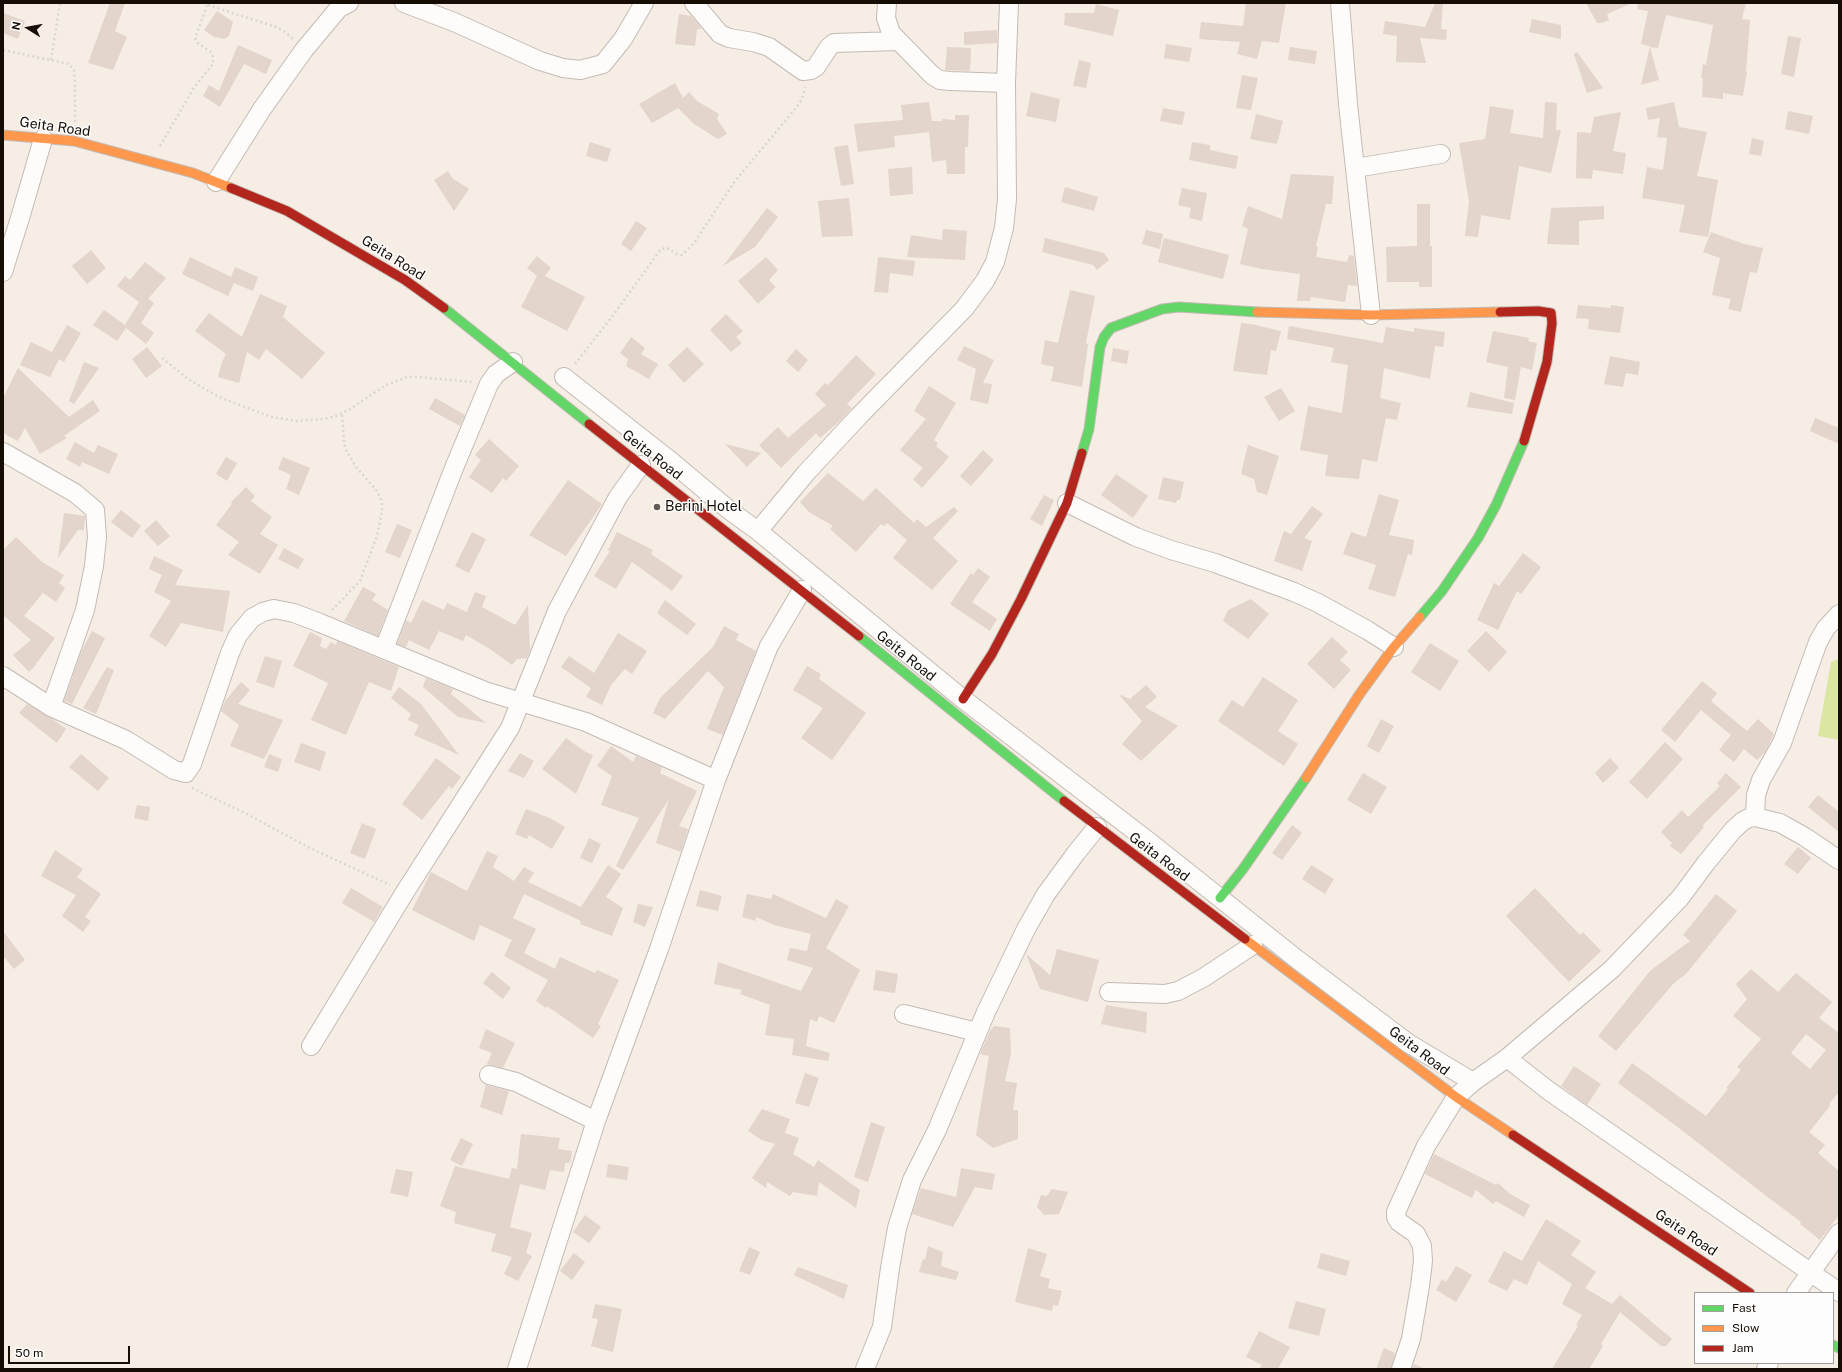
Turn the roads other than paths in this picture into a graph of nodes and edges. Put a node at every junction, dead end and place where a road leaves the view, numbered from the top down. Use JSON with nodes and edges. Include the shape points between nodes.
{"nodes":[{"id":1,"x":349,"y":3,"type":"edge"},
{"id":2,"x":404,"y":3,"type":"edge"},
{"id":3,"x":644,"y":3,"type":"edge"},
{"id":4,"x":694,"y":3,"type":"edge"},
{"id":5,"x":886,"y":3,"type":"edge"},
{"id":6,"x":1009,"y":3,"type":"edge"},
{"id":7,"x":1340,"y":3,"type":"edge"},
{"id":8,"x":898,"y":41,"type":"junction"},
{"id":9,"x":1006,"y":83,"type":"junction"},
{"id":10,"x":3,"y":135,"type":"edge"},
{"id":11,"x":42,"y":138,"type":"junction"},
{"id":12,"x":1441,"y":154,"type":"dead end"},
{"id":13,"x":1355,"y":168,"type":"junction"},
{"id":14,"x":216,"y":182,"type":"junction"},
{"id":15,"x":3,"y":272,"type":"edge"},
{"id":16,"x":1371,"y":315,"type":"junction"},
{"id":17,"x":513,"y":362,"type":"junction"},
{"id":18,"x":564,"y":377,"type":"road end"},
{"id":19,"x":3,"y":452,"type":"edge"},
{"id":20,"x":641,"y":465,"type":"junction"},
{"id":21,"x":1067,"y":503,"type":"junction"},
{"id":22,"x":758,"y":531,"type":"junction"},
{"id":23,"x":802,"y":590,"type":"junction"},
{"id":24,"x":1839,"y":614,"type":"edge"},
{"id":25,"x":1394,"y":647,"type":"junction"},
{"id":26,"x":384,"y":649,"type":"junction"},
{"id":27,"x":3,"y":676,"type":"edge"},
{"id":28,"x":964,"y":699,"type":"junction"},
{"id":29,"x":521,"y":703,"type":"junction"},
{"id":30,"x":51,"y":707,"type":"junction"},
{"id":31,"x":716,"y":780,"type":"junction"},
{"id":32,"x":1755,"y":817,"type":"junction"},
{"id":33,"x":1097,"y":827,"type":"junction"},
{"id":34,"x":1839,"y":860,"type":"edge"},
{"id":35,"x":1220,"y":898,"type":"junction"},
{"id":36,"x":1253,"y":945,"type":"junction"},
{"id":37,"x":1109,"y":992,"type":"dead end"},
{"id":38,"x":904,"y":1014,"type":"dead end"},
{"id":39,"x":977,"y":1032,"type":"junction"},
{"id":40,"x":311,"y":1046,"type":"dead end"},
{"id":41,"x":1507,"y":1058,"type":"junction"},
{"id":42,"x":489,"y":1075,"type":"dead end"},
{"id":43,"x":1473,"y":1082,"type":"junction"},
{"id":44,"x":1456,"y":1097,"type":"junction"},
{"id":45,"x":596,"y":1121,"type":"junction"},
{"id":46,"x":1839,"y":1233,"type":"edge"},
{"id":47,"x":1810,"y":1273,"type":"junction"},
{"id":48,"x":1748,"y":1292,"type":"edge"},
{"id":49,"x":1797,"y":1292,"type":"edge"},
{"id":50,"x":1839,"y":1292,"type":"edge"},
{"id":51,"x":517,"y":1369,"type":"edge"},
{"id":52,"x":865,"y":1369,"type":"edge"},
{"id":53,"x":1401,"y":1369,"type":"edge"}],
"edges":[{"from":1,"to":14,"type":"street","via":[[339,8],[304,50],[262,109]]},
{"from":2,"to":3,"type":"street","via":[[454,22],[540,61],[580,70],[603,64],[623,39]]},
{"from":4,"to":8,"type":"street","via":[[720,34],[769,47],[799,69],[807,71],[816,67],[834,43]]},
{"from":5,"to":8,"type":"street","via":[[886,22]]},
{"from":6,"to":9,"type":"street"},
{"from":7,"to":13,"type":"street"},
{"from":8,"to":9,"type":"street","via":[[932,76],[940,80]]},
{"from":9,"to":22,"type":"street","via":[[1008,175],[1004,228],[995,262],[985,281],[964,308],[806,472]]},
{"from":10,"to":11,"type":"main road","name":"Geita Road"},
{"from":11,"to":14,"type":"main road","name":"Geita Road","via":[[74,141],[193,173]]},
{"from":11,"to":15,"type":"street"},
{"from":12,"to":13,"type":"street"},
{"from":13,"to":16,"type":"street"},
{"from":14,"to":17,"type":"main road","name":"Geita Road","via":[[287,211],[355,250],[410,284]]},
{"from":16,"to":21,"type":"main road","via":[[1274,313],[1179,307],[1138,316],[1111,328],[1100,347],[1089,429]]},
{"from":16,"to":25,"type":"main road","via":[[1538,311],[1548,312],[1553,316],[1547,362],[1527,433],[1496,505],[1478,538],[1442,591]]},
{"from":17,"to":20,"type":"main road","name":"Geita Road"},
{"from":17,"to":26,"type":"street","via":[[496,374],[489,384]]},
{"from":18,"to":22,"type":"street"},
{"from":19,"to":30,"type":"street","via":[[75,493],[95,510],[97,544],[85,610]]},
{"from":20,"to":23,"type":"main road","name":"Geita Road"},
{"from":20,"to":29,"type":"street","via":[[618,497],[563,599]]},
{"from":21,"to":25,"type":"street","via":[[1136,537],[1300,595]]},
{"from":21,"to":28,"type":"main road","via":[[1021,599],[992,654]]},
{"from":22,"to":28,"type":"street"},
{"from":23,"to":31,"type":"street","via":[[769,646]]},
{"from":23,"to":33,"type":"main road","name":"Geita Road"},
{"from":24,"to":32,"type":"street","via":[[1818,642],[1782,743],[1758,788]]},
{"from":25,"to":35,"type":"main road","via":[[1359,695],[1315,765]]},
{"from":26,"to":29,"type":"street"},
{"from":26,"to":30,"type":"street","via":[[294,613],[274,609],[252,618],[238,635],[230,653],[192,764],[186,772],[174,770],[126,740]]},
{"from":27,"to":30,"type":"street"},
{"from":28,"to":35,"type":"street"},
{"from":29,"to":31,"type":"street","via":[[586,722]]},
{"from":29,"to":40,"type":"street","via":[[510,728],[405,892]]},
{"from":31,"to":45,"type":"street","via":[[659,950]]},
{"from":32,"to":34,"type":"street","via":[[1793,830]]},
{"from":32,"to":41,"type":"street","via":[[1749,818],[1733,830],[1680,898],[1612,969]]},
{"from":33,"to":36,"type":"main road","name":"Geita Road"},
{"from":33,"to":39,"type":"street","via":[[1046,894],[1026,929]]},
{"from":35,"to":43,"type":"street","via":[[1408,1043]]},
{"from":36,"to":37,"type":"street","via":[[1178,991],[1165,994]]},
{"from":36,"to":44,"type":"main road","name":"Geita Road"},
{"from":38,"to":39,"type":"street"},
{"from":39,"to":52,"type":"street","via":[[937,1130],[912,1180],[897,1228],[882,1327]]},
{"from":41,"to":43,"type":"street"},
{"from":41,"to":47,"type":"street","via":[[1543,1087]]},
{"from":42,"to":45,"type":"street","via":[[516,1082]]},
{"from":43,"to":44,"type":"street"},
{"from":44,"to":48,"type":"main road","name":"Geita Road"},
{"from":44,"to":53,"type":"street","via":[[1426,1146],[1396,1212],[1399,1222],[1416,1234],[1422,1246],[1423,1261],[1411,1339]]},
{"from":45,"to":51,"type":"street"},
{"from":46,"to":47,"type":"street"},
{"from":47,"to":49,"type":"street"},
{"from":47,"to":50,"type":"street"}]}
